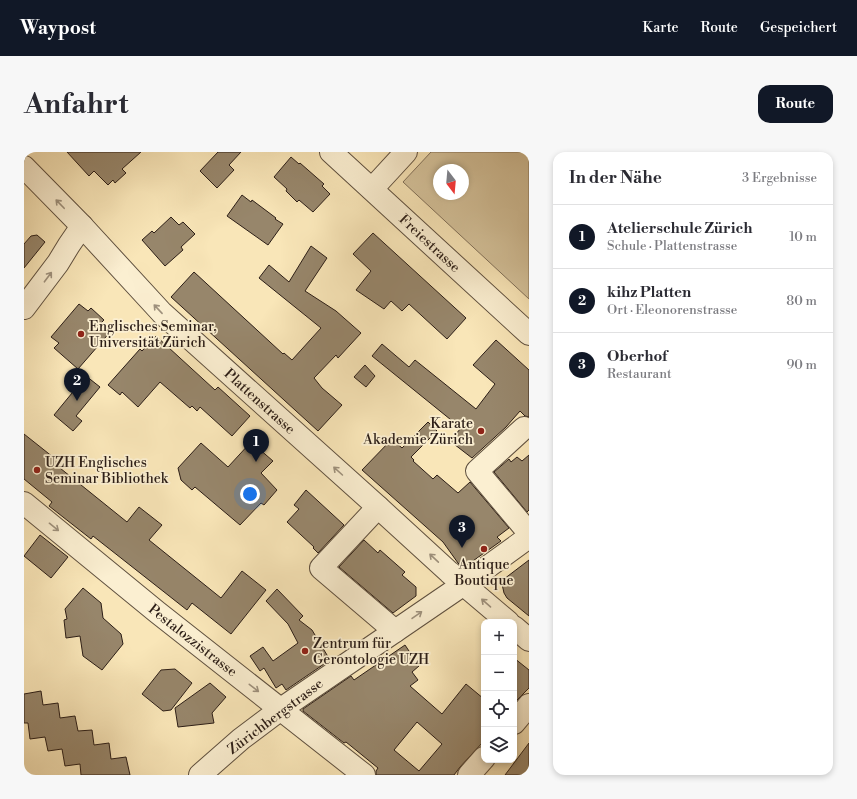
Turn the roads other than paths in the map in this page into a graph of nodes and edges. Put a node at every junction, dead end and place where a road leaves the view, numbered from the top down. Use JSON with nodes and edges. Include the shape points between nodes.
{"nodes":[{"id":1,"x":332,"y":152,"type":"edge"},
{"id":2,"x":406,"y":152,"type":"edge"},
{"id":3,"x":24,"y":167,"type":"edge"},
{"id":4,"x":372,"y":189,"type":"junction"},
{"id":5,"x":82,"y":226,"type":"junction"},
{"id":6,"x":24,"y":308,"type":"edge"},
{"id":7,"x":529,"y":334,"type":"edge"},
{"id":8,"x":524,"y":428,"type":"dead end"},
{"id":9,"x":24,"y":503,"type":"edge"},
{"id":10,"x":378,"y":507,"type":"junction"},
{"id":11,"x":529,"y":533,"type":"edge"},
{"id":12,"x":529,"y":537,"type":"edge"},
{"id":13,"x":464,"y":584,"type":"junction"},
{"id":14,"x":505,"y":619,"type":"edge"},
{"id":15,"x":517,"y":630,"type":"edge"},
{"id":16,"x":395,"y":631,"type":"junction"},
{"id":17,"x":529,"y":640,"type":"edge"},
{"id":18,"x":529,"y":705,"type":"edge"},
{"id":19,"x":281,"y":709,"type":"junction"},
{"id":20,"x":517,"y":719,"type":"edge"},
{"id":21,"x":481,"y":761,"type":"edge"},
{"id":22,"x":205,"y":774,"type":"edge"},
{"id":23,"x":364,"y":775,"type":"edge"},
{"id":24,"x":469,"y":775,"type":"edge"}],
"edges":[{"from":1,"to":4,"type":"street","name":"Freiestrasse"},
{"from":2,"to":4,"type":"street"},
{"from":5,"to":3,"type":"street","name":"Plattenstrasse","one_way":true},
{"from":4,"to":7,"type":"street","name":"Freiestrasse"},
{"from":6,"to":5,"type":"street","one_way":true},
{"from":10,"to":5,"type":"street","name":"Plattenstrasse","one_way":true,"via":[[162,313]]},
{"from":8,"to":11,"type":"street","via":[[477,470]]},
{"from":9,"to":19,"type":"street","name":"Pestalozzistrasse","one_way":true},
{"from":13,"to":10,"type":"street","name":"Plattenstrasse","one_way":true},
{"from":10,"to":16,"type":"street","via":[[321,568]]},
{"from":12,"to":13,"type":"street","name":"Zürichbergstrasse"},
{"from":14,"to":13,"type":"street","name":"Plattenstrasse","one_way":true},
{"from":16,"to":13,"type":"street","name":"Zürichbergstrasse","one_way":true},
{"from":15,"to":17,"type":"street"},
{"from":16,"to":19,"type":"street","name":"Zürichbergstrasse"},
{"from":18,"to":20,"type":"street"},
{"from":19,"to":22,"type":"street","name":"Zürichbergstrasse","via":[[241,738]]},
{"from":19,"to":23,"type":"street","name":"Pestalozzistrasse"},
{"from":21,"to":24,"type":"street"}]}
